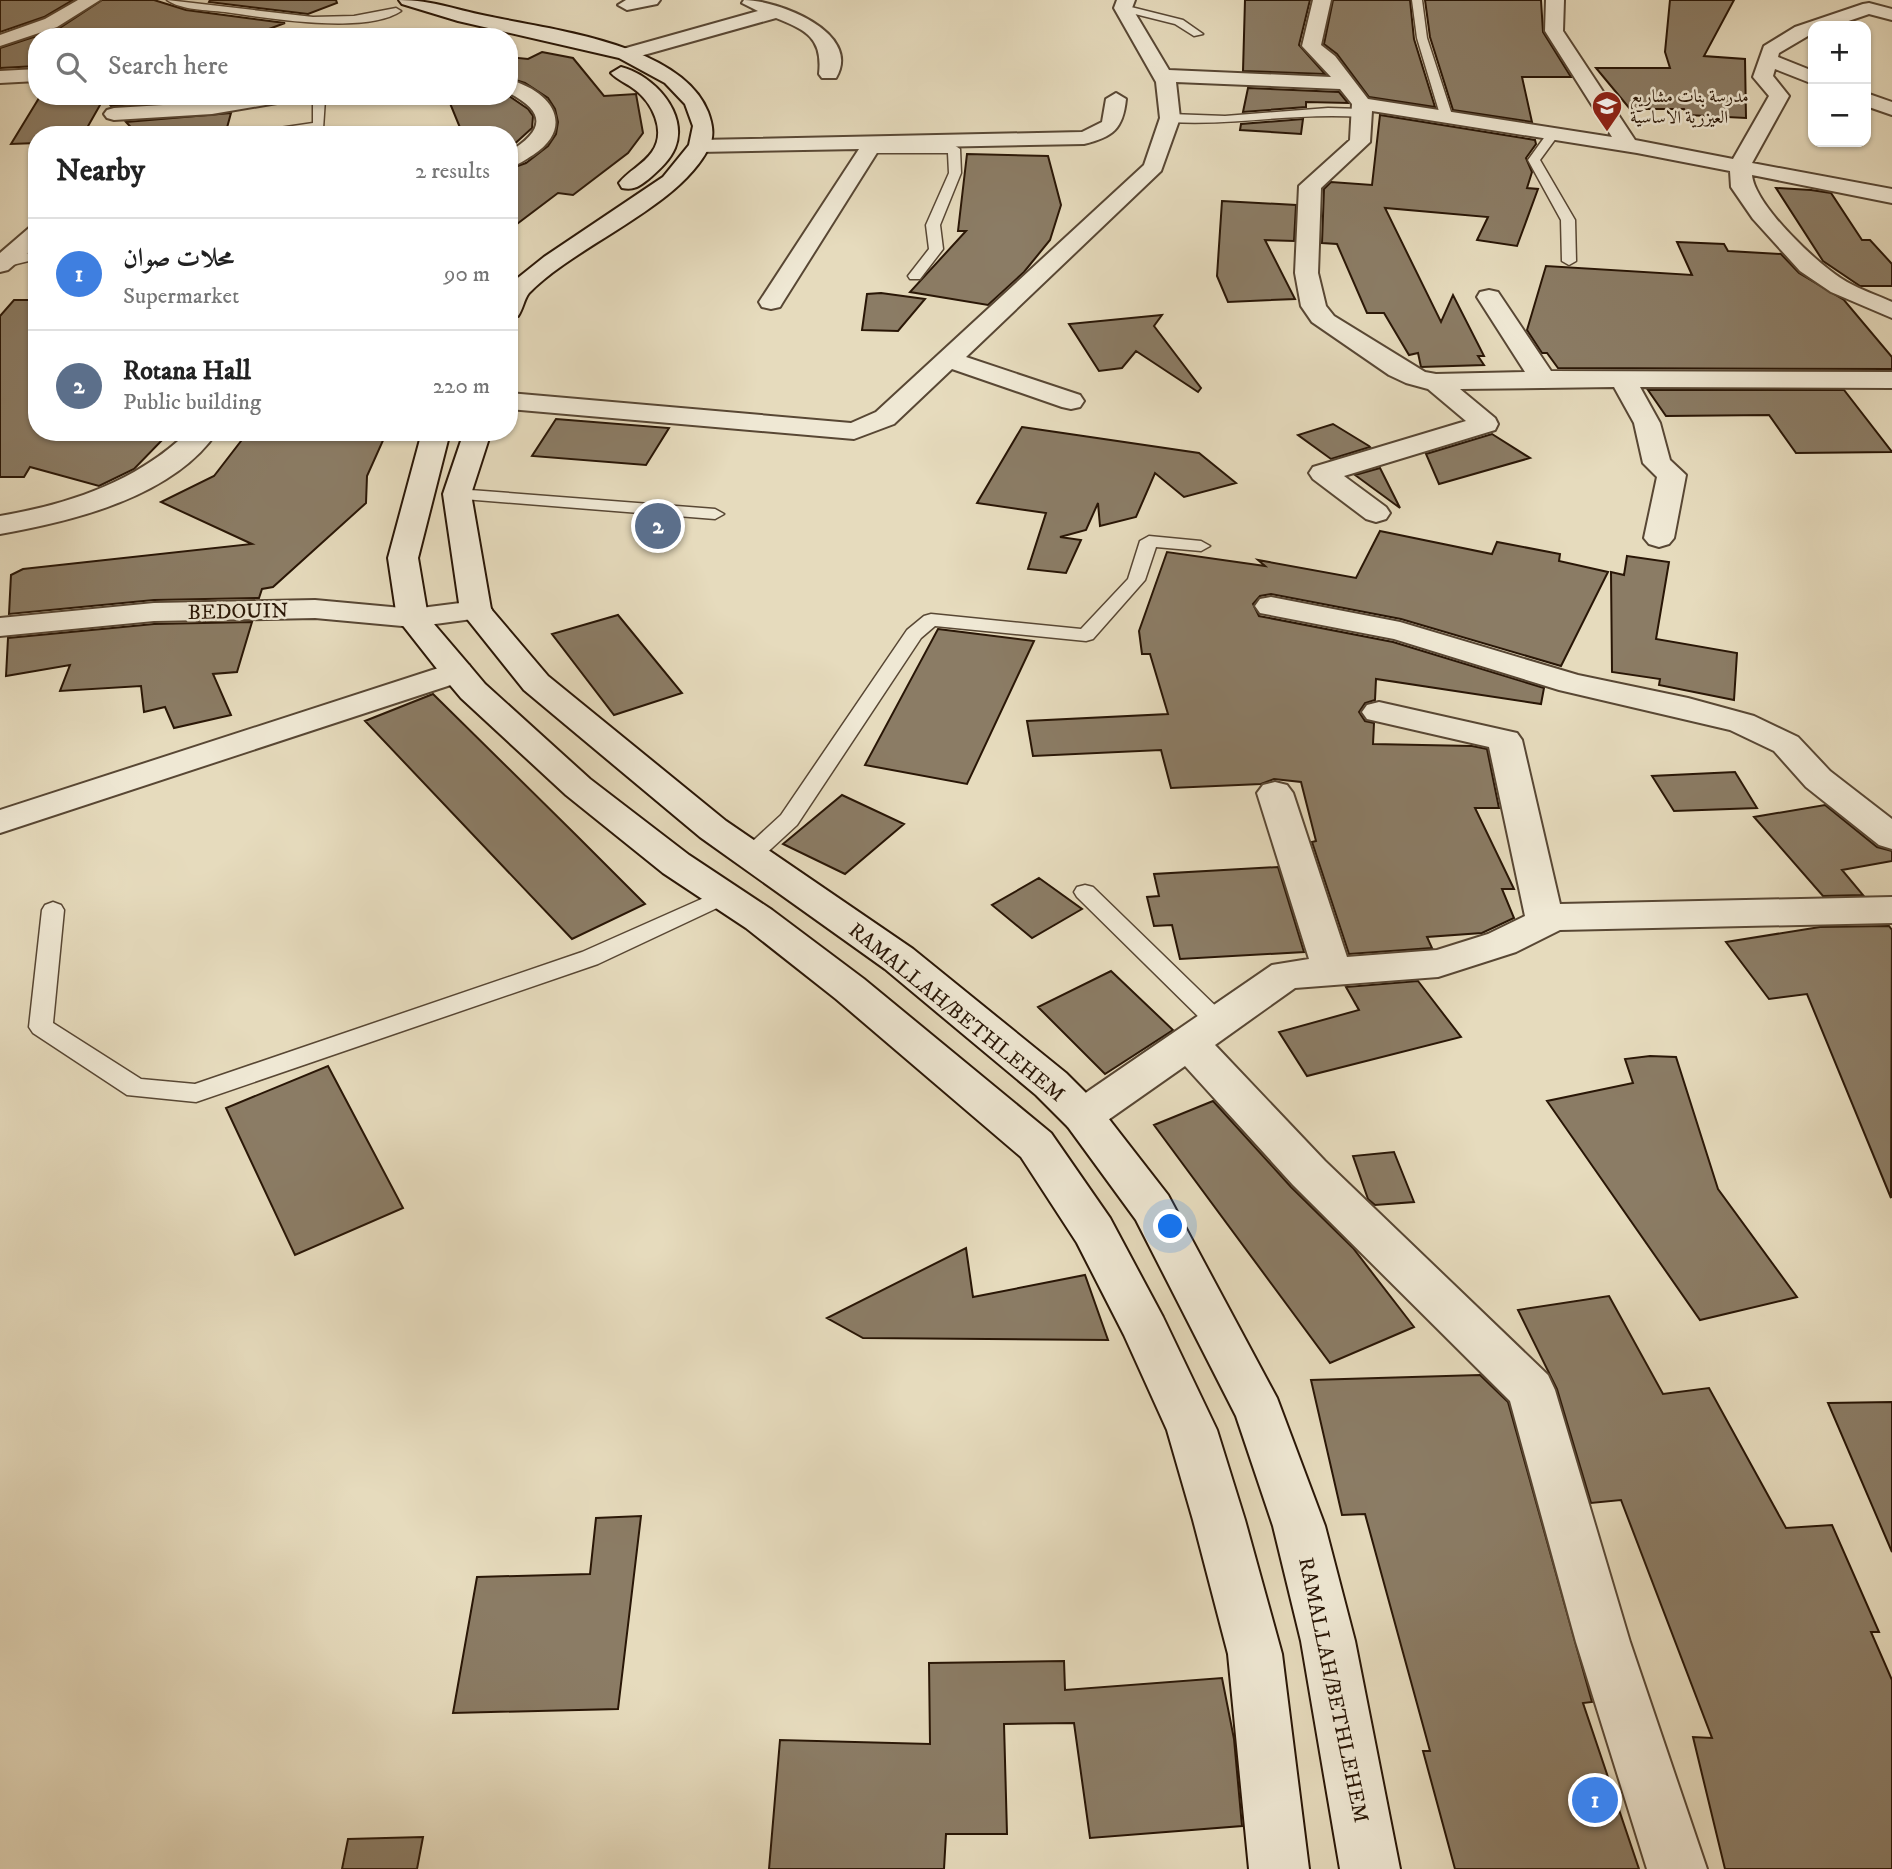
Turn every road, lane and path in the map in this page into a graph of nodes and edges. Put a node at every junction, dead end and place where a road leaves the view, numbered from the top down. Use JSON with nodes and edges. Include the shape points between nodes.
{"nodes":[{"id":1,"x":92,"y":0,"type":"edge"},
{"id":2,"x":172,"y":0,"type":"edge"},
{"id":3,"x":379,"y":0,"type":"edge"},
{"id":4,"x":652,"y":0,"type":"edge"},
{"id":5,"x":745,"y":0,"type":"edge"},
{"id":6,"x":1322,"y":0,"type":"edge"},
{"id":7,"x":1417,"y":0,"type":"edge"},
{"id":8,"x":1555,"y":0,"type":"edge"},
{"id":9,"x":1869,"y":2,"type":"edge"},
{"id":10,"x":1133,"y":4,"type":"edge"},
{"id":11,"x":627,"y":5,"type":"dead end"},
{"id":12,"x":402,"y":6,"type":"edge"},
{"id":13,"x":776,"y":12,"type":"junction"},
{"id":14,"x":1892,"y":15,"type":"edge"},
{"id":15,"x":1829,"y":21,"type":"edge"},
{"id":16,"x":37,"y":28,"type":"edge"},
{"id":17,"x":456,"y":28,"type":"edge"},
{"id":18,"x":518,"y":28,"type":"edge"},
{"id":19,"x":518,"y":28,"type":"edge"},
{"id":20,"x":1808,"y":29,"type":"edge"},
{"id":21,"x":28,"y":31,"type":"edge"},
{"id":22,"x":1198,"y":34,"type":"dead end"},
{"id":23,"x":0,"y":41,"type":"edge"},
{"id":24,"x":518,"y":41,"type":"edge"},
{"id":25,"x":626,"y":54,"type":"junction"},
{"id":26,"x":1769,"y":60,"type":"junction"},
{"id":27,"x":830,"y":74,"type":"dead end"},
{"id":28,"x":28,"y":75,"type":"edge"},
{"id":29,"x":1163,"y":76,"type":"junction"},
{"id":30,"x":1808,"y":76,"type":"edge"},
{"id":31,"x":0,"y":77,"type":"edge"},
{"id":32,"x":1347,"y":83,"type":"junction"},
{"id":33,"x":518,"y":90,"type":"edge"},
{"id":34,"x":1116,"y":99,"type":"dead end"},
{"id":35,"x":1871,"y":101,"type":"edge"},
{"id":36,"x":116,"y":105,"type":"edge"},
{"id":37,"x":230,"y":105,"type":"edge"},
{"id":38,"x":319,"y":105,"type":"edge"},
{"id":39,"x":1362,"y":109,"type":"junction"},
{"id":40,"x":1892,"y":109,"type":"edge"},
{"id":41,"x":1170,"y":118,"type":"junction"},
{"id":42,"x":1447,"y":118,"type":"junction"},
{"id":43,"x":109,"y":126,"type":"edge"},
{"id":44,"x":319,"y":126,"type":"edge"},
{"id":45,"x":1553,"y":134,"type":"junction"},
{"id":46,"x":699,"y":146,"type":"junction"},
{"id":47,"x":871,"y":146,"type":"junction"},
{"id":48,"x":1628,"y":146,"type":"junction"},
{"id":49,"x":518,"y":154,"type":"edge"},
{"id":50,"x":1740,"y":165,"type":"junction"},
{"id":51,"x":611,"y":195,"type":"dead end"},
{"id":52,"x":1892,"y":196,"type":"edge"},
{"id":53,"x":28,"y":241,"type":"edge"},
{"id":54,"x":28,"y":258,"type":"edge"},
{"id":55,"x":1569,"y":261,"type":"dead end"},
{"id":56,"x":1,"y":265,"type":"edge"},
{"id":57,"x":915,"y":276,"type":"dead end"},
{"id":58,"x":518,"y":290,"type":"edge"},
{"id":59,"x":1489,"y":297,"type":"dead end"},
{"id":60,"x":771,"y":302,"type":"dead end"},
{"id":61,"x":1892,"y":311,"type":"edge"},
{"id":62,"x":948,"y":359,"type":"junction"},
{"id":63,"x":1543,"y":379,"type":"junction"},
{"id":64,"x":1623,"y":379,"type":"junction"},
{"id":65,"x":1892,"y":380,"type":"edge"},
{"id":66,"x":1436,"y":382,"type":"junction"},
{"id":67,"x":1071,"y":401,"type":"dead end"},
{"id":68,"x":518,"y":402,"type":"edge"},
{"id":69,"x":195,"y":441,"type":"edge"},
{"id":70,"x":434,"y":441,"type":"edge"},
{"id":71,"x":475,"y":441,"type":"edge"},
{"id":72,"x":457,"y":494,"type":"junction"},
{"id":73,"x":1376,"y":513,"type":"dead end"},
{"id":74,"x":715,"y":514,"type":"dead end"},
{"id":75,"x":0,"y":525,"type":"edge"},
{"id":76,"x":1659,"y":538,"type":"dead end"},
{"id":77,"x":1201,"y":546,"type":"dead end"},
{"id":78,"x":1272,"y":606,"type":"dead end"},
{"id":79,"x":475,"y":610,"type":"junction"},
{"id":80,"x":413,"y":618,"type":"junction"},
{"id":81,"x":0,"y":627,"type":"edge"},
{"id":82,"x":457,"y":672,"type":"junction"},
{"id":83,"x":1379,"y":712,"type":"dead end"},
{"id":84,"x":1275,"y":793,"type":"dead end"},
{"id":85,"x":0,"y":821,"type":"edge"},
{"id":86,"x":1892,"y":836,"type":"edge"},
{"id":87,"x":751,"y":855,"type":"junction"},
{"id":88,"x":1084,"y":892,"type":"dead end"},
{"id":89,"x":724,"y":896,"type":"junction"},
{"id":90,"x":53,"y":910,"type":"dead end"},
{"id":91,"x":1892,"y":910,"type":"edge"},
{"id":92,"x":1545,"y":922,"type":"junction"},
{"id":93,"x":1332,"y":971,"type":"junction"},
{"id":94,"x":1204,"y":1033,"type":"junction"},
{"id":95,"x":1083,"y":1116,"type":"junction"},
{"id":96,"x":1279,"y":1869,"type":"edge"},
{"id":97,"x":1370,"y":1869,"type":"edge"},
{"id":98,"x":1678,"y":1869,"type":"edge"}],
"edges":[{"from":1,"to":16,"type":"street"},
{"from":2,"to":12,"type":"lane","via":[[334,22],[377,17]]},
{"from":3,"to":12,"type":"street"},
{"from":4,"to":11,"type":"street"},
{"from":5,"to":13,"type":"street"},
{"from":6,"to":32,"type":"street","via":[[1311,46]]},
{"from":7,"to":42,"type":"lane","via":[[1422,38]]},
{"from":8,"to":48,"type":"street","via":[[1554,31]]},
{"from":9,"to":14,"type":"street"},
{"from":9,"to":15,"type":"street"},
{"from":10,"to":22,"type":"lane"},
{"from":10,"to":29,"type":"street"},
{"from":12,"to":17,"type":"street"},
{"from":12,"to":19,"type":"street"},
{"from":13,"to":25,"type":"street"},
{"from":13,"to":27,"type":"street","via":[[817,31],[828,43],[833,59]]},
{"from":18,"to":25,"type":"street"},
{"from":20,"to":26,"type":"street","via":[[1771,50]]},
{"from":21,"to":23,"type":"street"},
{"from":24,"to":51,"type":"street","via":[[558,49],[640,81],[659,102],[669,126],[665,150]]},
{"from":25,"to":46,"type":"street","via":[[672,79],[694,102],[703,126]]},
{"from":26,"to":30,"type":"street"},
{"from":26,"to":50,"type":"street","via":[[1763,77],[1779,96]]},
{"from":28,"to":31,"type":"street"},
{"from":29,"to":32,"type":"street"},
{"from":29,"to":41,"type":"street"},
{"from":32,"to":39,"type":"street"},
{"from":33,"to":49,"type":"street","via":[[545,110],[547,125],[542,137]]},
{"from":34,"to":47,"type":"street","via":[[1112,125],[1084,138]]},
{"from":35,"to":40,"type":"street"},
{"from":36,"to":37,"type":"street"},
{"from":36,"to":43,"type":"street"},
{"from":38,"to":44,"type":"lane"},
{"from":39,"to":41,"type":"lane","via":[[1225,120]]},
{"from":39,"to":42,"type":"street"},
{"from":39,"to":66,"type":"street","via":[[1360,142],[1310,186],[1307,289],[1321,317],[1397,371]]},
{"from":41,"to":62,"type":"street","via":[[1154,167]]},
{"from":42,"to":45,"type":"street"},
{"from":45,"to":48,"type":"street"},
{"from":45,"to":55,"type":"lane","via":[[1534,160],[1568,220]]},
{"from":46,"to":47,"type":"street"},
{"from":46,"to":58,"type":"street","via":[[671,182]]},
{"from":47,"to":57,"type":"lane","via":[[954,149],[955,173],[933,225],[936,249]]},
{"from":47,"to":60,"type":"street"},
{"from":48,"to":50,"type":"street"},
{"from":50,"to":52,"type":"street"},
{"from":50,"to":61,"type":"street","via":[[1742,187],[1808,266],[1839,287]]},
{"from":53,"to":56,"type":"street"},
{"from":54,"to":56,"type":"lane"},
{"from":59,"to":63,"type":"street"},
{"from":62,"to":67,"type":"street"},
{"from":62,"to":68,"type":"street","via":[[885,418],[854,431]]},
{"from":63,"to":64,"type":"street"},
{"from":63,"to":66,"type":"street"},
{"from":64,"to":65,"type":"street"},
{"from":64,"to":76,"type":"street","via":[[1647,423],[1657,463],[1672,475]]},
{"from":66,"to":73,"type":"street","via":[[1485,424],[1323,473]]},
{"from":69,"to":75,"type":"street","via":[[147,478],[106,498],[39,519]]},
{"from":70,"to":80,"type":"street","via":[[403,558]]},
{"from":71,"to":72,"type":"street"},
{"from":72,"to":74,"type":"lane"},
{"from":72,"to":79,"type":"street"},
{"from":77,"to":87,"type":"lane","via":[[1149,541],[1136,580],[1086,635],[931,620],[914,634],[789,820]]},
{"from":78,"to":86,"type":"street","via":[[1399,631],[1571,682],[1742,723],[1786,744],[1818,779]]},
{"from":79,"to":80,"type":"street","name":"BEDOUIN"},
{"from":79,"to":87,"type":"street","name":"RAMALLAH/BETHLEHEM","via":[[536,683],[636,768]]},
{"from":80,"to":81,"type":"street","name":"BEDOUIN","via":[[315,609],[168,612]]},
{"from":80,"to":82,"type":"street"},
{"from":82,"to":85,"type":"street"},
{"from":82,"to":89,"type":"street","via":[[578,788]]},
{"from":83,"to":92,"type":"street","via":[[1505,740]]},
{"from":84,"to":93,"type":"street"},
{"from":87,"to":95,"type":"street","name":"RAMALLAH/BETHLEHEM","via":[[899,959],[1051,1084]]},
{"from":88,"to":94,"type":"lane"},
{"from":89,"to":90,"type":"lane","via":[[590,958],[196,1093],[135,1088],[41,1027]]},
{"from":89,"to":96,"type":"street","via":[[850,989],[1036,1145],[1094,1231],[1192,1430],[1219,1520],[1255,1654]]},
{"from":91,"to":92,"type":"street","via":[[1554,917]]},
{"from":92,"to":93,"type":"street","via":[[1502,943],[1438,963]]},
{"from":93,"to":94,"type":"street","via":[[1286,975]]},
{"from":94,"to":95,"type":"street"},
{"from":94,"to":98,"type":"street","via":[[1309,1173],[1531,1390],[1603,1642]]},
{"from":95,"to":97,"type":"street","name":"RAMALLAH/BETHLEHEM","via":[[1152,1208],[1261,1413],[1299,1526],[1328,1641]]}]}
